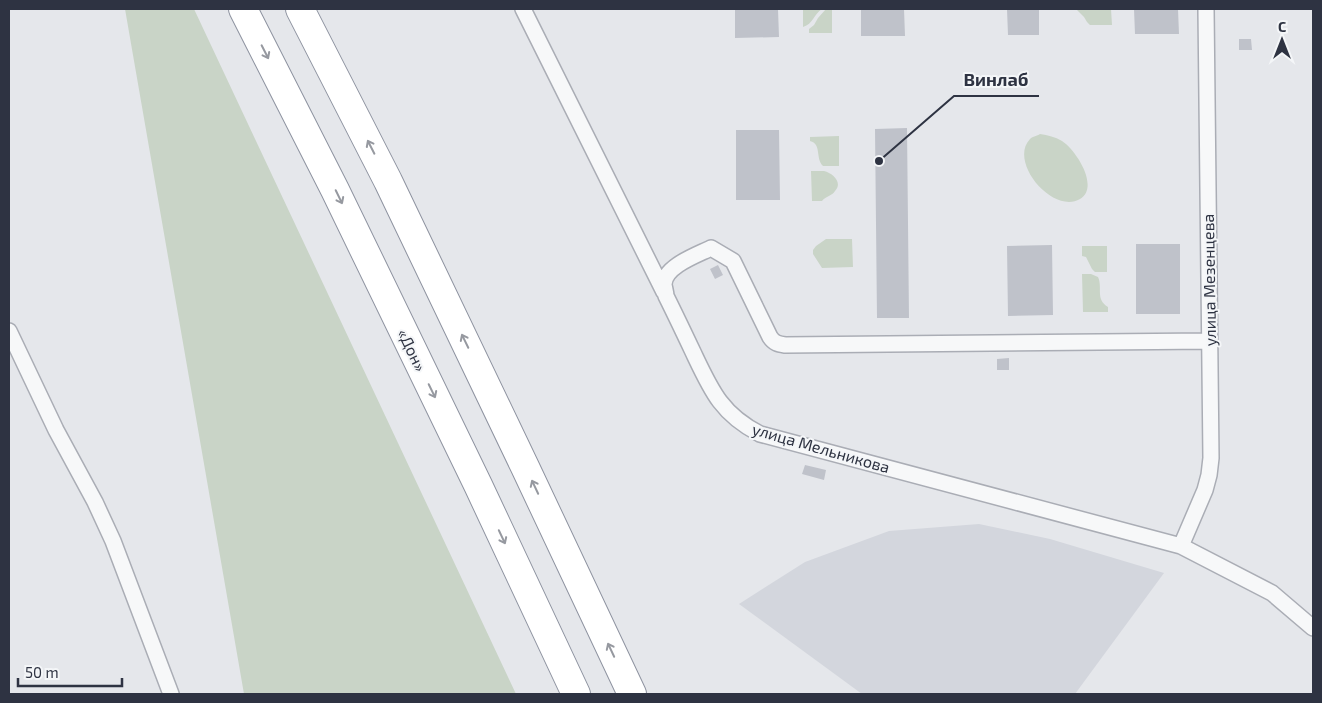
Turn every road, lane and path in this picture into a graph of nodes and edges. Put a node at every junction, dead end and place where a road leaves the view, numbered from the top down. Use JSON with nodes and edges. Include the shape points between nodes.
{"nodes":[{"id":1,"x":243,"y":9,"type":"edge"},
{"id":2,"x":300,"y":9,"type":"edge"},
{"id":3,"x":523,"y":9,"type":"edge"},
{"id":4,"x":1206,"y":9,"type":"edge"},
{"id":5,"x":666,"y":296,"type":"junction"},
{"id":6,"x":9,"y":331,"type":"edge"},
{"id":7,"x":1210,"y":341,"type":"junction"},
{"id":8,"x":1181,"y":546,"type":"junction"},
{"id":9,"x":1313,"y":628,"type":"edge"},
{"id":10,"x":171,"y":694,"type":"edge"},
{"id":11,"x":576,"y":694,"type":"edge"},
{"id":12,"x":632,"y":694,"type":"edge"}],
"edges":[{"from":1,"to":11,"type":"highway","name":"«Дон»","one_way":true,"via":[[339,199]]},
{"from":12,"to":2,"type":"highway","one_way":true,"via":[[388,181]]},
{"from":3,"to":5,"type":"street","name":"улица Мельникова"},
{"from":4,"to":7,"type":"street","name":"улица Мезенцева"},
{"from":5,"to":7,"type":"street","via":[[664,283],[669,272],[711,248],[733,262],[770,337],[778,344]]},
{"from":5,"to":8,"type":"street","name":"улица Мельникова","via":[[717,399],[744,426],[760,434]]},
{"from":6,"to":10,"type":"street","via":[[113,541]]},
{"from":7,"to":8,"type":"street","name":"улица Мезенцева","via":[[1209,475]]},
{"from":8,"to":9,"type":"street","name":"улица Мельникова","via":[[1272,593]]}]}
